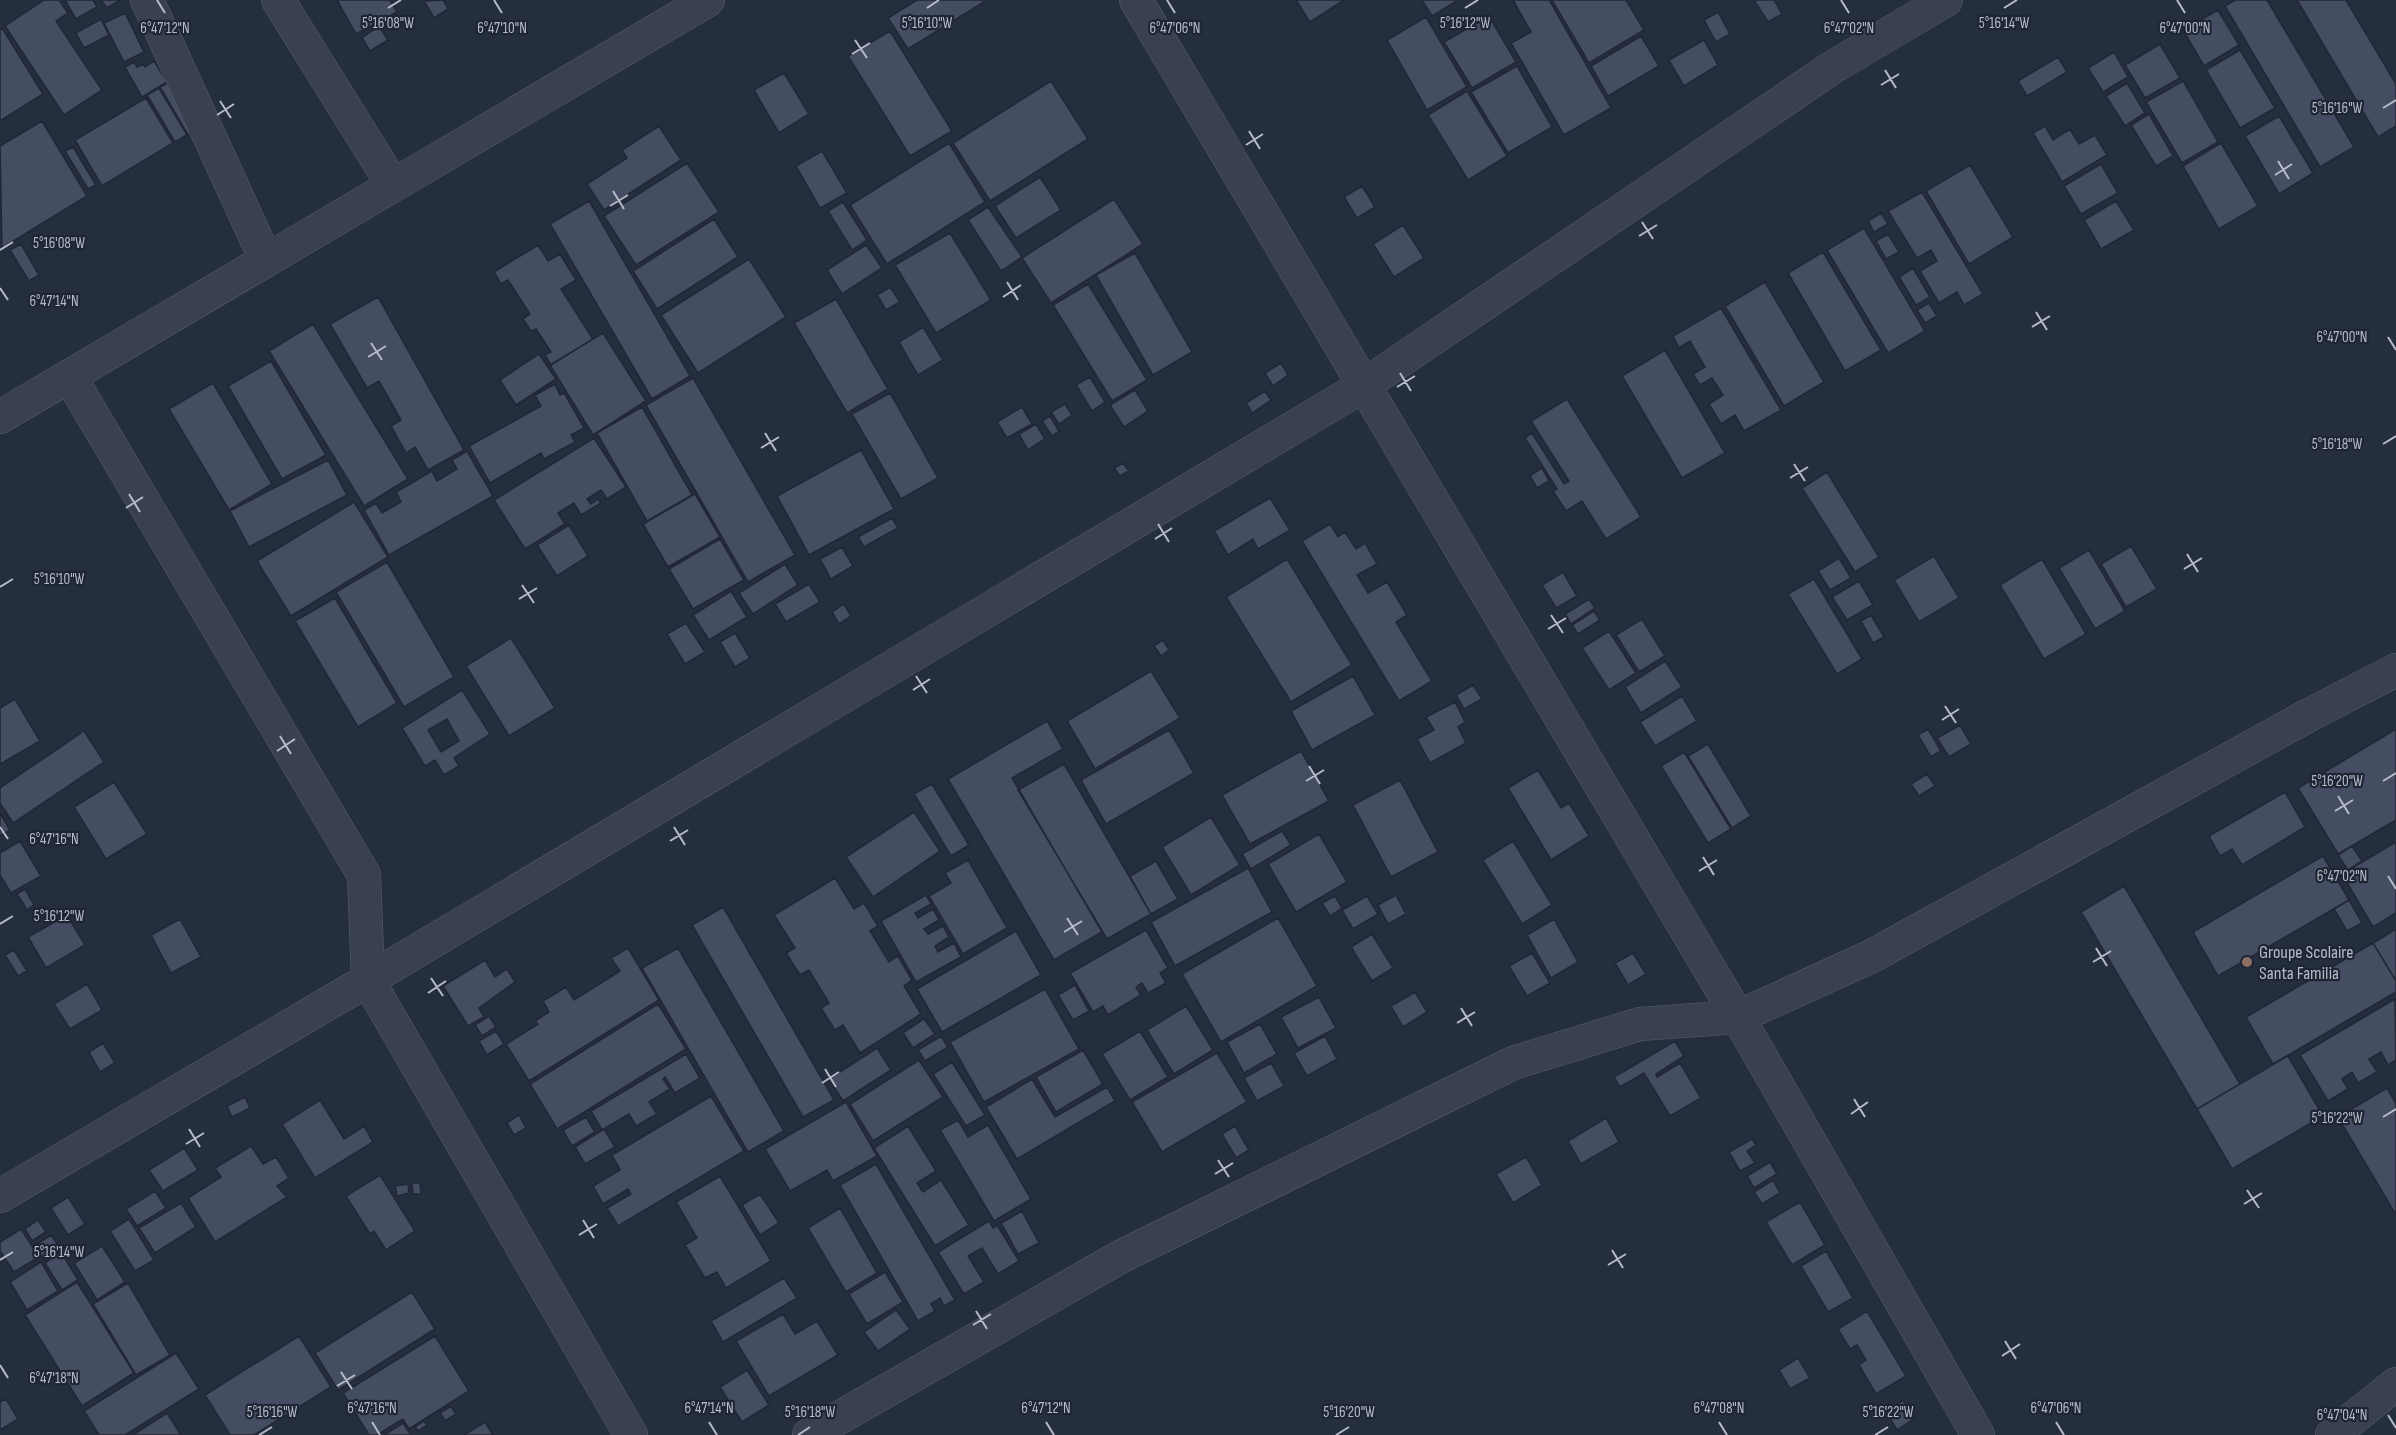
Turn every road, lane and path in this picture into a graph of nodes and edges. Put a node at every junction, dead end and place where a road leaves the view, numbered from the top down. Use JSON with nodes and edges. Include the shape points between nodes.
{"nodes":[{"id":1,"x":147,"y":0,"type":"edge"},
{"id":2,"x":278,"y":0,"type":"edge"},
{"id":3,"x":708,"y":0,"type":"edge"},
{"id":4,"x":1136,"y":0,"type":"edge"},
{"id":5,"x":1946,"y":0,"type":"edge"},
{"id":6,"x":393,"y":185,"type":"junction"},
{"id":7,"x":266,"y":260,"type":"junction"},
{"id":8,"x":70,"y":377,"type":"junction"},
{"id":9,"x":1363,"y":386,"type":"junction"},
{"id":10,"x":0,"y":417,"type":"edge"},
{"id":11,"x":2396,"y":670,"type":"edge"},
{"id":12,"x":368,"y":980,"type":"junction"},
{"id":13,"x":1738,"y":1017,"type":"junction"},
{"id":14,"x":0,"y":1196,"type":"edge"},
{"id":15,"x":2396,"y":1384,"type":"edge"},
{"id":16,"x":632,"y":1435,"type":"edge"},
{"id":17,"x":809,"y":1435,"type":"edge"},
{"id":18,"x":1978,"y":1435,"type":"edge"},
{"id":19,"x":2332,"y":1435,"type":"edge"}],
"edges":[{"from":1,"to":7,"type":"street"},
{"from":2,"to":6,"type":"street"},
{"from":3,"to":6,"type":"street"},
{"from":4,"to":9,"type":"street"},
{"from":5,"to":9,"type":"street","via":[[1833,67]]},
{"from":6,"to":7,"type":"street"},
{"from":7,"to":8,"type":"street"},
{"from":8,"to":10,"type":"street"},
{"from":8,"to":12,"type":"street","via":[[364,875]]},
{"from":9,"to":12,"type":"street"},
{"from":9,"to":13,"type":"street"},
{"from":11,"to":13,"type":"street","via":[[1872,956]]},
{"from":12,"to":14,"type":"street"},
{"from":12,"to":16,"type":"street"},
{"from":13,"to":17,"type":"street","via":[[1640,1024],[1513,1063],[1120,1257]]},
{"from":13,"to":18,"type":"street"},
{"from":15,"to":19,"type":"street"}]}
